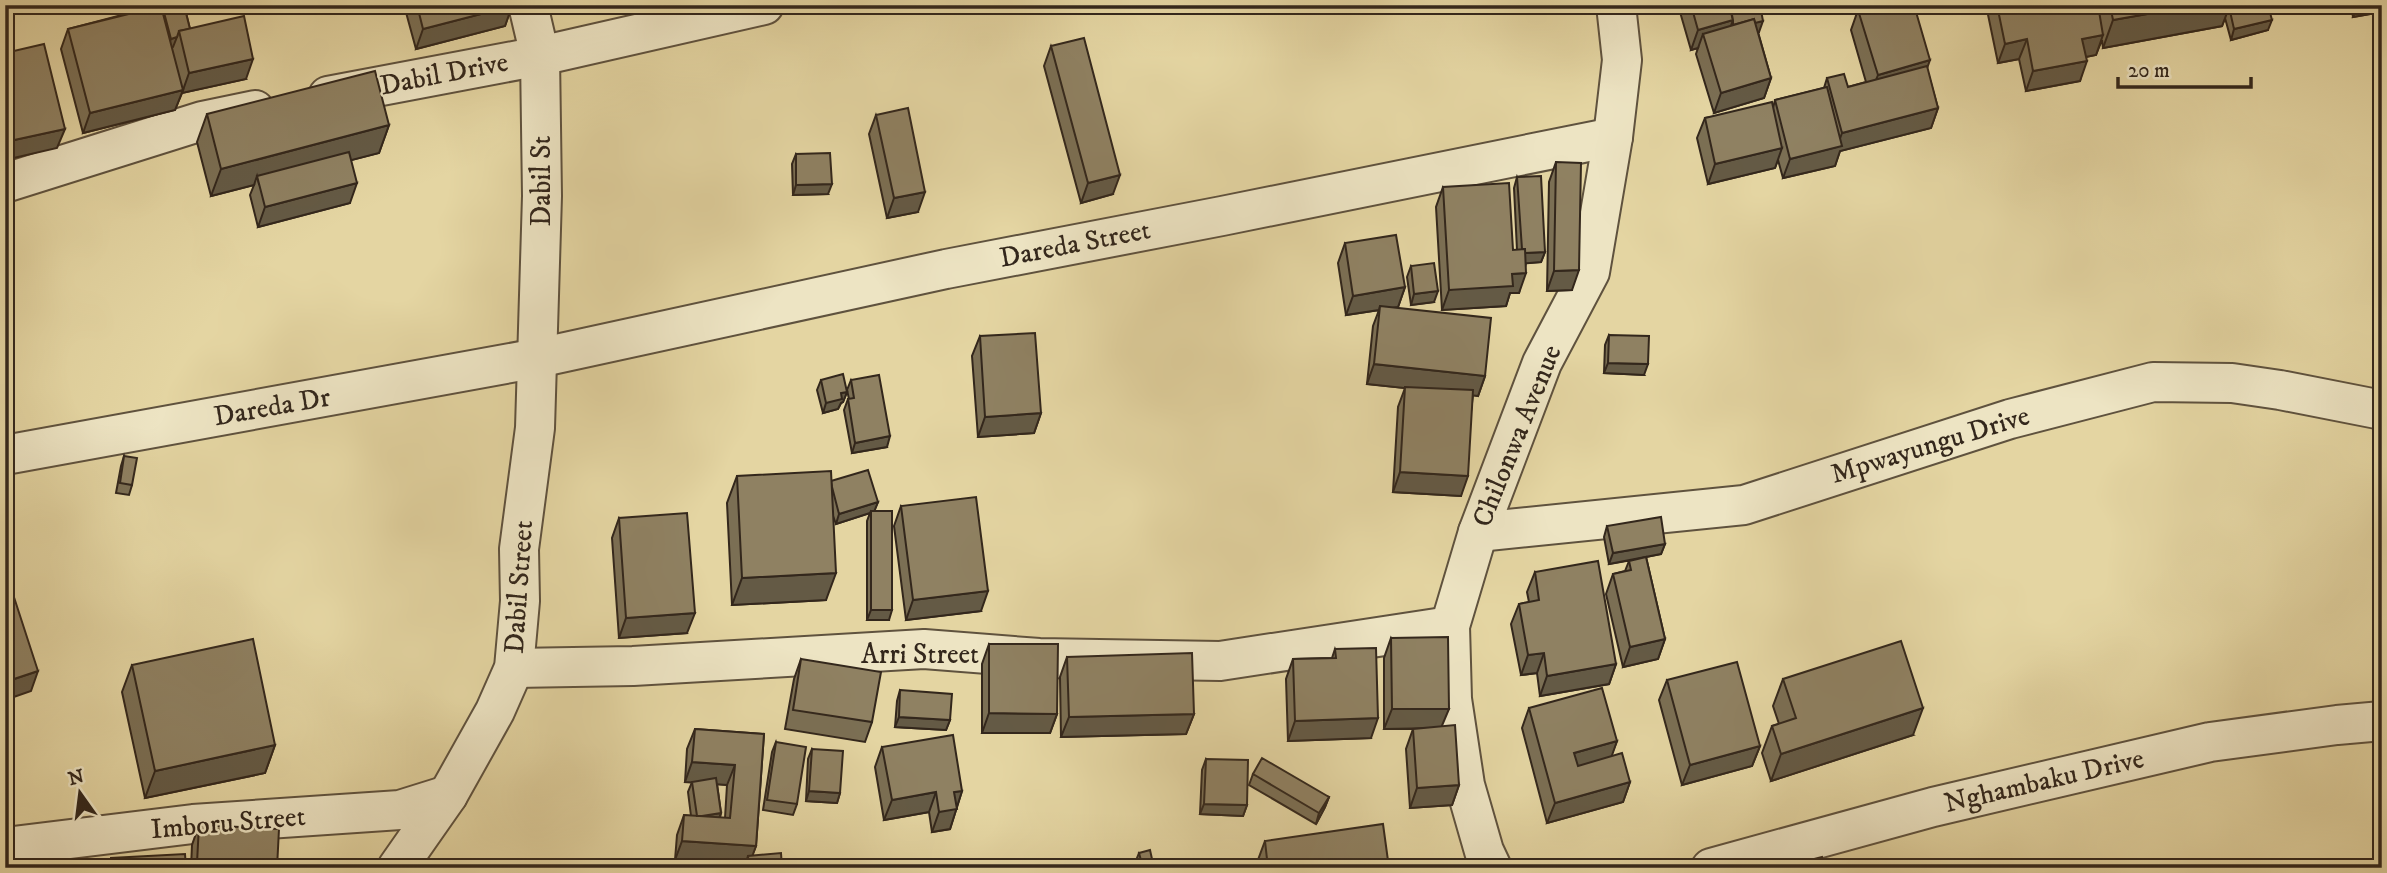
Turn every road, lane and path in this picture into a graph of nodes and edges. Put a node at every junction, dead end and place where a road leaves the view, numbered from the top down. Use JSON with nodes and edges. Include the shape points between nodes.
{"nodes":[{"id":1,"x":528,"y":5,"type":"edge"},
{"id":2,"x":764,"y":5,"type":"edge"},
{"id":3,"x":1616,"y":5,"type":"edge"},
{"id":4,"x":540,"y":56,"type":"junction"},
{"id":5,"x":1613,"y":136,"type":"junction"},
{"id":6,"x":5,"y":183,"type":"edge"},
{"id":7,"x":538,"y":358,"type":"junction"},
{"id":8,"x":2382,"y":410,"type":"edge"},
{"id":9,"x":5,"y":455,"type":"edge"},
{"id":10,"x":1478,"y":532,"type":"junction"},
{"id":11,"x":1450,"y":626,"type":"junction"},
{"id":12,"x":514,"y":668,"type":"junction"},
{"id":13,"x":2382,"y":721,"type":"edge"},
{"id":14,"x":448,"y":794,"type":"junction"},
{"id":15,"x":5,"y":847,"type":"edge"},
{"id":16,"x":397,"y":868,"type":"edge"},
{"id":17,"x":1492,"y":868,"type":"edge"},
{"id":18,"x":1711,"y":868,"type":"edge"}],
"edges":[{"from":1,"to":4,"type":"street","name":"Dabil St"},
{"from":2,"to":4,"type":"street","name":"Dabil Drive"},
{"from":3,"to":5,"type":"street","name":"Chilonwa Avenue","via":[[1622,60]]},
{"from":4,"to":6,"type":"street","name":"Dabil Drive","via":[[202,121]]},
{"from":4,"to":7,"type":"street","name":"Dabil St"},
{"from":5,"to":7,"type":"street","name":"Dareda Street","via":[[946,269]]},
{"from":5,"to":10,"type":"street","name":"Chilonwa Avenue","via":[[1590,272],[1542,363]]},
{"from":7,"to":9,"type":"street","name":"Dareda Dr"},
{"from":7,"to":12,"type":"street","name":"Dabil Street","via":[[535,428],[519,549]]},
{"from":8,"to":10,"type":"street","name":"Mpwayungu Drive","via":[[2232,383],[2153,382],[2010,419],[1744,505]]},
{"from":10,"to":11,"type":"street","name":"Chilonwa Avenue"},
{"from":11,"to":12,"type":"street","name":"Arri Street","via":[[1220,661],[1039,658],[924,649],[633,666]]},
{"from":11,"to":17,"type":"street","name":"Chilonwa Avenue","via":[[1452,698],[1465,785]]},
{"from":12,"to":14,"type":"street","name":"Dabil Street"},
{"from":13,"to":18,"type":"street","name":"Nghambaku Drive","via":[[2210,742],[1933,807]]},
{"from":14,"to":15,"type":"street","name":"Imboru Street","via":[[400,810],[193,824]]},
{"from":14,"to":16,"type":"street","name":"Dabil Street"}]}
